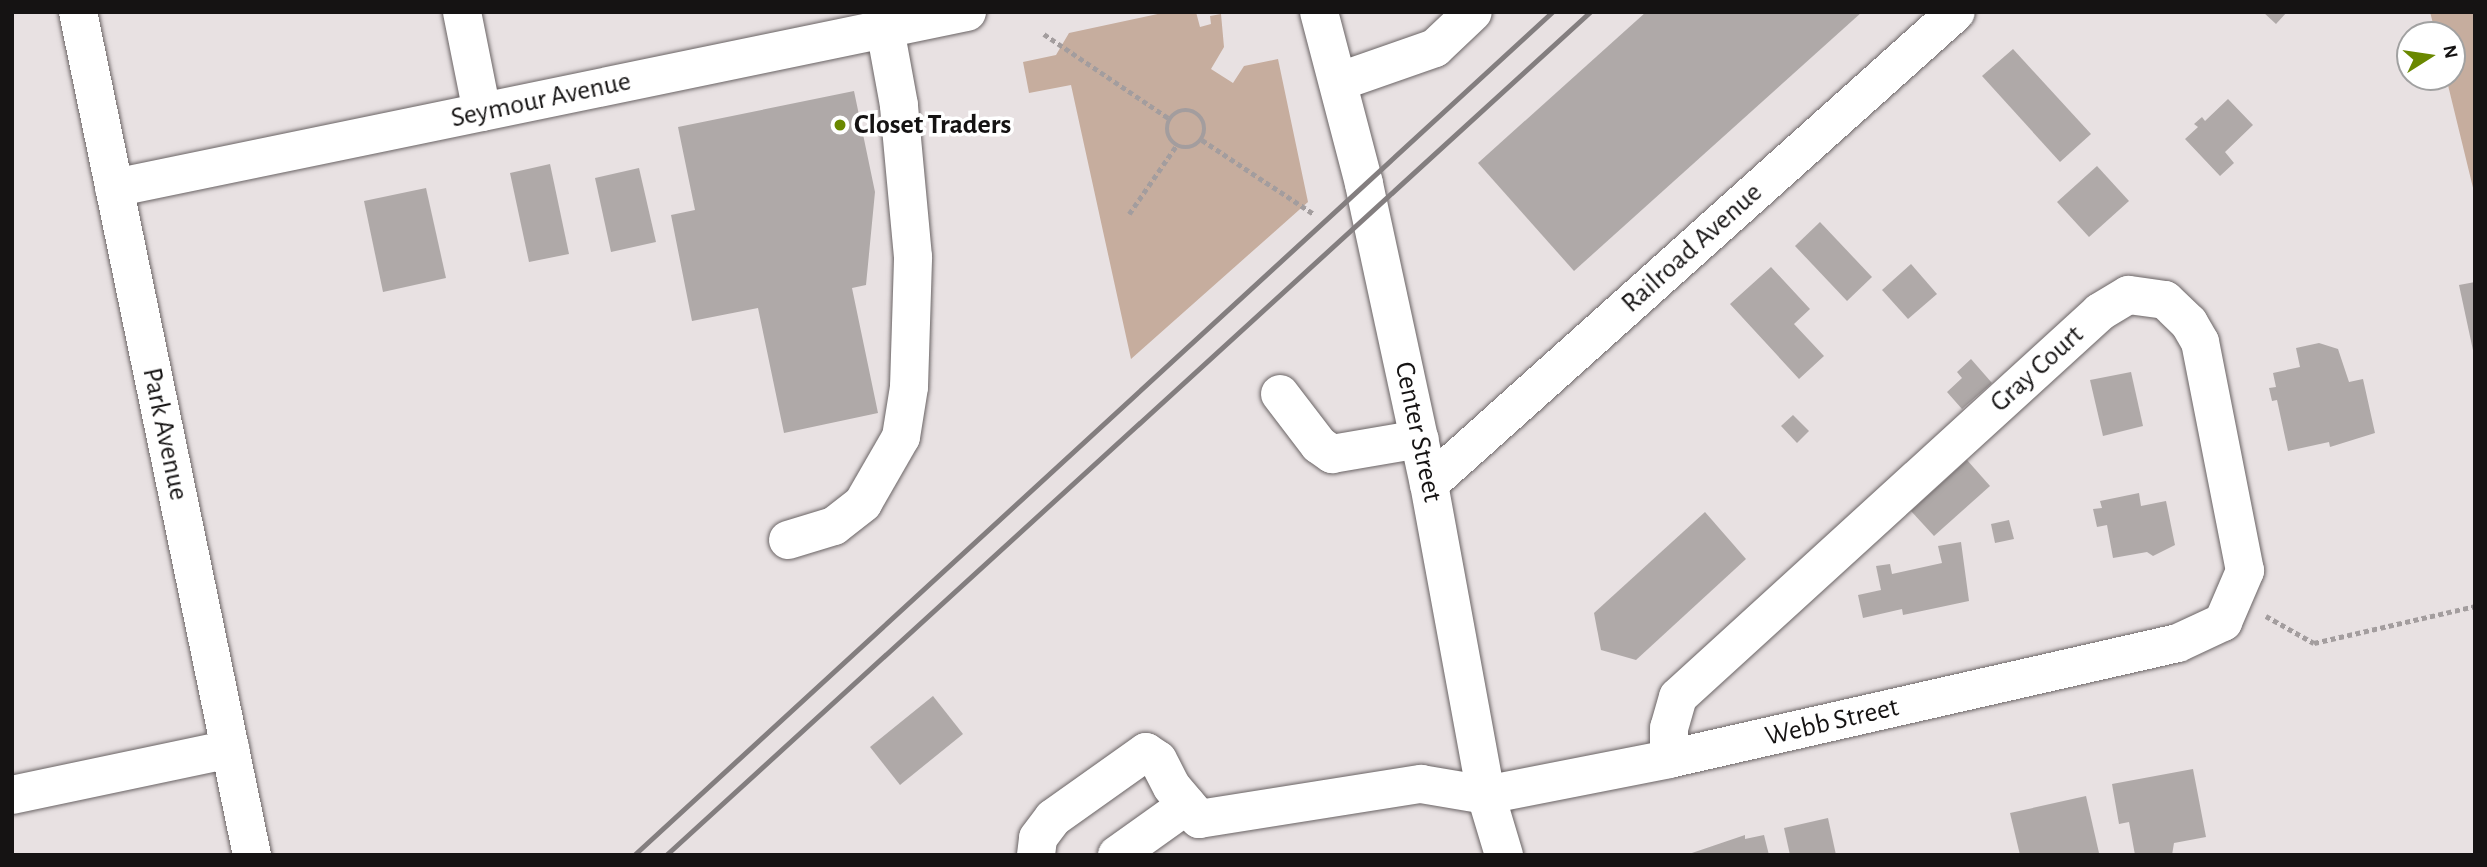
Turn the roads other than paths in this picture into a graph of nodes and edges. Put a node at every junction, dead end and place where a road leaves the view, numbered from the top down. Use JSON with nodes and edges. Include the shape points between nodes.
{"nodes":[{"id":1,"x":78,"y":12,"type":"edge"},
{"id":2,"x":462,"y":12,"type":"edge"},
{"id":3,"x":967,"y":12,"type":"edge"},
{"id":4,"x":1319,"y":12,"type":"edge"},
{"id":5,"x":1473,"y":12,"type":"edge"},
{"id":6,"x":1956,"y":12,"type":"edge"},
{"id":7,"x":885,"y":29,"type":"junction"},
{"id":8,"x":1338,"y":82,"type":"junction"},
{"id":9,"x":482,"y":112,"type":"junction"},
{"id":10,"x":114,"y":188,"type":"junction"},
{"id":11,"x":1280,"y":394,"type":"dead end"},
{"id":12,"x":1420,"y":439,"type":"junction"},
{"id":13,"x":1429,"y":484,"type":"junction"},
{"id":14,"x":788,"y":540,"type":"dead end"},
{"id":15,"x":2178,"y":643,"type":"joint"},
{"id":16,"x":230,"y":749,"type":"junction"},
{"id":17,"x":1669,"y":759,"type":"junction"},
{"id":18,"x":12,"y":795,"type":"edge"},
{"id":19,"x":1486,"y":795,"type":"junction"},
{"id":20,"x":1187,"y":805,"type":"junction"},
{"id":21,"x":252,"y":855,"type":"edge"},
{"id":22,"x":1036,"y":855,"type":"edge"},
{"id":23,"x":1117,"y":855,"type":"edge"},
{"id":24,"x":1504,"y":855,"type":"edge"}],
"edges":[{"from":1,"to":10,"type":"street","name":"Park Avenue"},
{"from":2,"to":9,"type":"street"},
{"from":3,"to":7,"type":"street","name":"Seymour Avenue"},
{"from":4,"to":8,"type":"street","name":"Center Street"},
{"from":5,"to":8,"type":"street","via":[[1435,48]]},
{"from":6,"to":13,"type":"street","name":"Railroad Avenue"},
{"from":7,"to":9,"type":"street","name":"Seymour Avenue"},
{"from":7,"to":14,"type":"street","via":[[899,105],[913,257],[909,387],[901,436],[863,502],[834,526]]},
{"from":8,"to":12,"type":"street","name":"Center Street"},
{"from":9,"to":10,"type":"street","name":"Seymour Avenue"},
{"from":10,"to":16,"type":"street","name":"Park Avenue"},
{"from":11,"to":12,"type":"street","via":[[1319,445],[1332,454]]},
{"from":12,"to":13,"type":"street","name":"Center Street"},
{"from":13,"to":19,"type":"street","name":"Center Street"},
{"from":15,"to":17,"type":"street","name":"Webb Street"},
{"from":15,"to":17,"type":"street","name":"Gray Court","via":[[2223,622],[2245,571],[2244,545],[2200,342],[2189,323],[2165,300],[2128,295],[2099,312],[1678,697],[1669,728]]},
{"from":16,"to":18,"type":"street"},
{"from":16,"to":21,"type":"street","name":"Park Avenue"},
{"from":17,"to":19,"type":"street","name":"Webb Street"},
{"from":19,"to":20,"type":"street","via":[[1422,784],[1199,819]]},
{"from":19,"to":24,"type":"street","name":"Center Street"},
{"from":20,"to":22,"type":"street","via":[[1158,760],[1146,752],[1053,818],[1038,838]]},
{"from":20,"to":23,"type":"street"}]}
